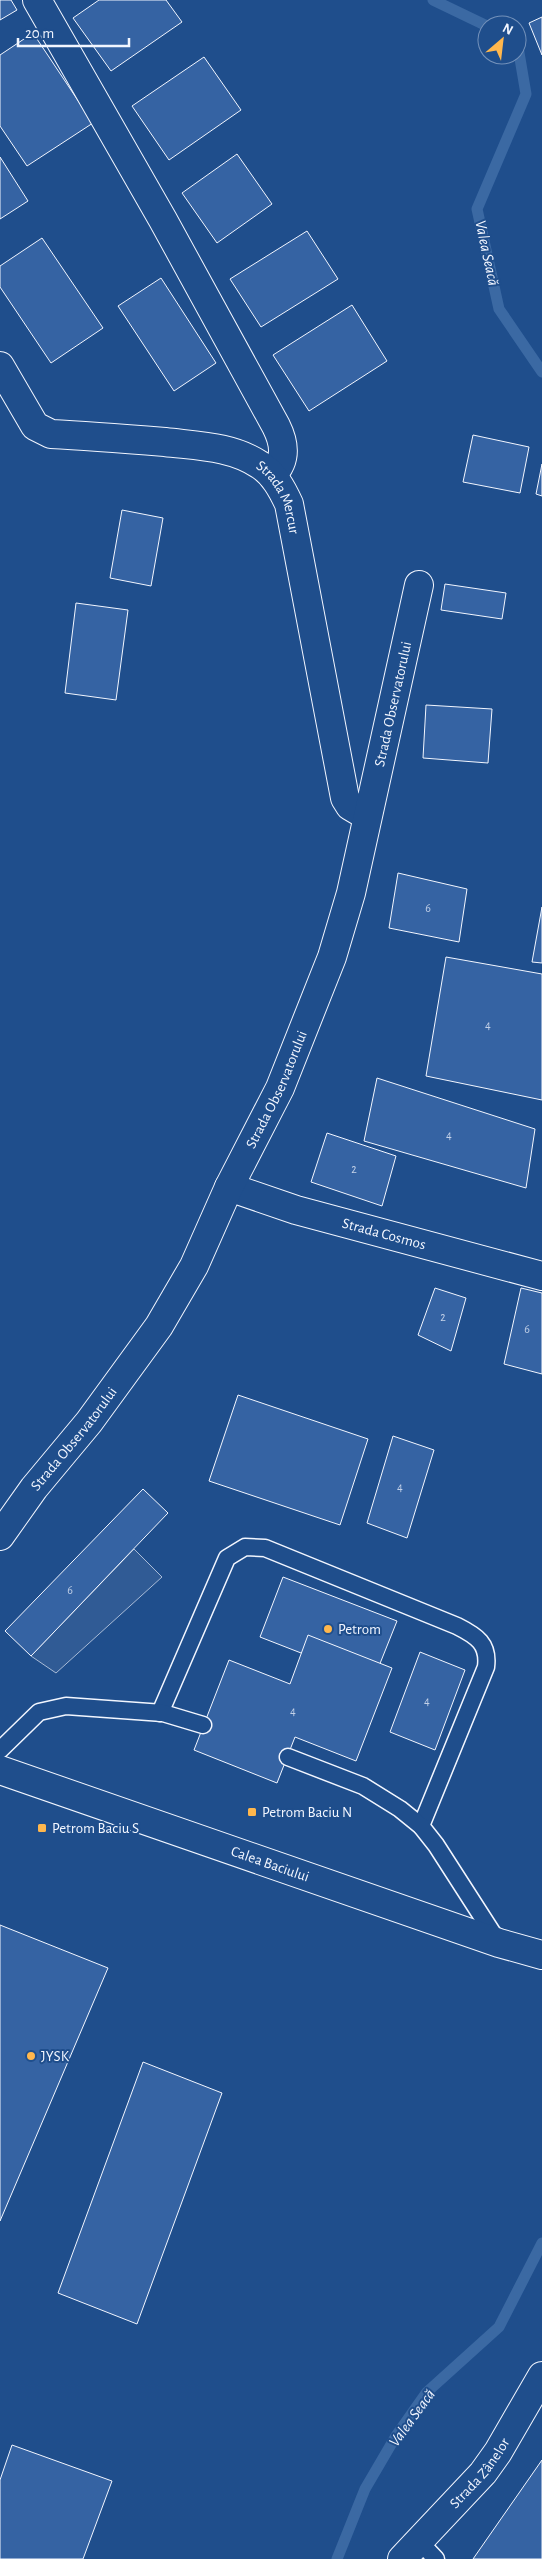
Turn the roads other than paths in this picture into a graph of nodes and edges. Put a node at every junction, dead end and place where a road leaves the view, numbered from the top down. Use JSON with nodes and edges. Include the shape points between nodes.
{"nodes":[{"id":1,"x":37,"y":0,"type":"edge"},
{"id":2,"x":0,"y":366,"type":"edge"},
{"id":3,"x":272,"y":475,"type":"junction"},
{"id":4,"x":419,"y":585,"type":"dead end"},
{"id":5,"x":367,"y":816,"type":"junction"},
{"id":6,"x":229,"y":1188,"type":"junction"},
{"id":7,"x":542,"y":1276,"type":"edge"},
{"id":8,"x":0,"y":1536,"type":"edge"},
{"id":9,"x":160,"y":1712,"type":"junction"},
{"id":10,"x":203,"y":1725,"type":"dead end"},
{"id":11,"x":0,"y":1750,"type":"edge"},
{"id":12,"x":288,"y":1757,"type":"dead end"},
{"id":13,"x":0,"y":1770,"type":"edge"},
{"id":14,"x":421,"y":1826,"type":"junction"},
{"id":15,"x":499,"y":1943,"type":"junction"},
{"id":16,"x":542,"y":1955,"type":"edge"},
{"id":17,"x":542,"y":2376,"type":"edge"},
{"id":18,"x":419,"y":2553,"type":"edge"}],
"edges":[{"from":1,"to":3,"type":"street","via":[[164,220],[276,426],[283,441],[284,454]]},
{"from":2,"to":3,"type":"street","name":"Strada Mercur","via":[[35,426],[51,434],[218,448],[245,456]]},
{"from":3,"to":5,"type":"street","name":"Strada Mercur","via":[[288,504],[345,798],[350,806]]},
{"from":4,"to":5,"type":"street","name":"Strada Observatorului"},
{"from":5,"to":6,"type":"street","name":"Strada Observatorului","via":[[351,893],[332,957],[280,1088]]},
{"from":6,"to":7,"type":"street","name":"Strada Cosmos","via":[[306,1213]]},
{"from":6,"to":8,"type":"street","name":"Strada Observatorului","via":[[194,1266],[159,1326]]},
{"from":9,"to":10,"type":"lane"},
{"from":9,"to":11,"type":"lane","via":[[66,1706],[39,1712]]},
{"from":9,"to":14,"type":"lane","via":[[227,1558],[245,1547],[265,1548],[458,1626],[482,1644],[488,1655],[486,1667]]},
{"from":12,"to":14,"type":"lane","via":[[363,1786]]},
{"from":13,"to":15,"type":"street","name":"Calea Baciului"},
{"from":14,"to":15,"type":"lane"},
{"from":15,"to":16,"type":"street","name":"Calea Baciului"},
{"from":17,"to":18,"type":"street","name":"Strada Zânelor","via":[[488,2466]]}]}
